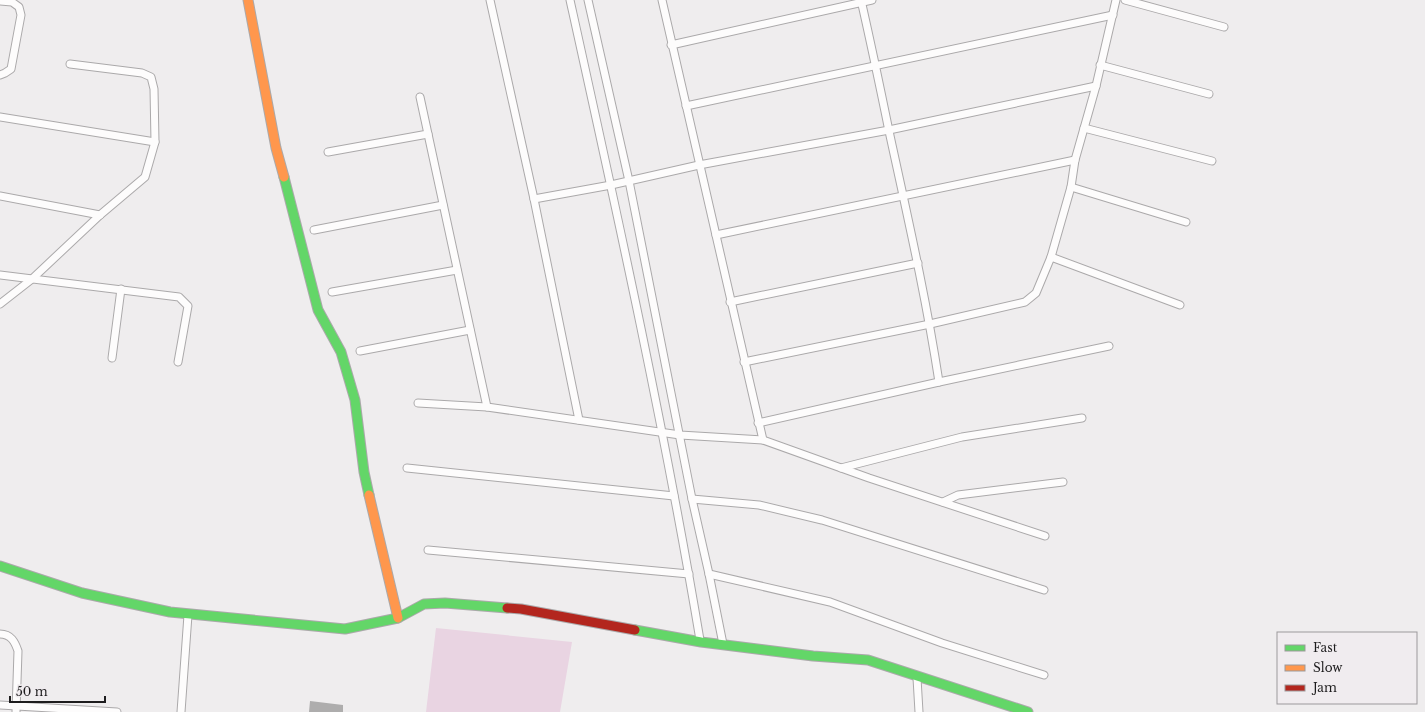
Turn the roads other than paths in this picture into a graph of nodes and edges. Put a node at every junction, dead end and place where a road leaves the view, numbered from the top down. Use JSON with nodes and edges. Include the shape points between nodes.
{"nodes":[{"id":1,"x":248,"y":0,"type":"edge"},
{"id":2,"x":490,"y":0,"type":"edge"},
{"id":3,"x":570,"y":0,"type":"edge"},
{"id":4,"x":588,"y":0,"type":"edge"},
{"id":5,"x":662,"y":0,"type":"edge"},
{"id":6,"x":872,"y":0,"type":"edge"},
{"id":7,"x":1116,"y":0,"type":"edge"},
{"id":8,"x":1125,"y":0,"type":"edge"},
{"id":9,"x":0,"y":1,"type":"edge"},
{"id":10,"x":861,"y":1,"type":"edge"},
{"id":11,"x":1113,"y":15,"type":"junction"},
{"id":12,"x":1224,"y":27,"type":"dead end"},
{"id":13,"x":671,"y":45,"type":"junction"},
{"id":14,"x":70,"y":64,"type":"dead end"},
{"id":15,"x":876,"y":65,"type":"junction"},
{"id":16,"x":1100,"y":65,"type":"junction"},
{"id":17,"x":0,"y":75,"type":"edge"},
{"id":18,"x":1096,"y":86,"type":"junction"},
{"id":19,"x":1209,"y":94,"type":"dead end"},
{"id":20,"x":420,"y":98,"type":"dead end"},
{"id":21,"x":686,"y":106,"type":"junction"},
{"id":22,"x":0,"y":117,"type":"edge"},
{"id":23,"x":1084,"y":128,"type":"junction"},
{"id":24,"x":889,"y":130,"type":"junction"},
{"id":25,"x":428,"y":134,"type":"junction"},
{"id":26,"x":155,"y":142,"type":"junction"},
{"id":27,"x":328,"y":152,"type":"dead end"},
{"id":28,"x":1075,"y":160,"type":"junction"},
{"id":29,"x":1212,"y":161,"type":"dead end"},
{"id":30,"x":699,"y":165,"type":"junction"},
{"id":31,"x":629,"y":181,"type":"junction"},
{"id":32,"x":610,"y":185,"type":"junction"},
{"id":33,"x":1071,"y":187,"type":"junction"},
{"id":34,"x":903,"y":195,"type":"junction"},
{"id":35,"x":0,"y":196,"type":"edge"},
{"id":36,"x":534,"y":200,"type":"junction"},
{"id":37,"x":443,"y":205,"type":"junction"},
{"id":38,"x":100,"y":215,"type":"junction"},
{"id":39,"x":1186,"y":222,"type":"dead end"},
{"id":40,"x":314,"y":230,"type":"dead end"},
{"id":41,"x":716,"y":235,"type":"junction"},
{"id":42,"x":1051,"y":257,"type":"junction"},
{"id":43,"x":918,"y":263,"type":"junction"},
{"id":44,"x":457,"y":270,"type":"junction"},
{"id":45,"x":0,"y":275,"type":"edge"},
{"id":46,"x":32,"y":279,"type":"junction"},
{"id":47,"x":121,"y":289,"type":"junction"},
{"id":48,"x":332,"y":292,"type":"dead end"},
{"id":49,"x":730,"y":302,"type":"junction"},
{"id":50,"x":0,"y":304,"type":"edge"},
{"id":51,"x":1180,"y":304,"type":"dead end"},
{"id":52,"x":930,"y":324,"type":"junction"},
{"id":53,"x":470,"y":330,"type":"junction"},
{"id":54,"x":1109,"y":346,"type":"dead end"},
{"id":55,"x":360,"y":351,"type":"dead end"},
{"id":56,"x":112,"y":358,"type":"dead end"},
{"id":57,"x":178,"y":362,"type":"dead end"},
{"id":58,"x":744,"y":362,"type":"junction"},
{"id":59,"x":939,"y":382,"type":"junction"},
{"id":60,"x":418,"y":403,"type":"dead end"},
{"id":61,"x":487,"y":407,"type":"junction"},
{"id":62,"x":1082,"y":418,"type":"dead end"},
{"id":63,"x":579,"y":420,"type":"junction"},
{"id":64,"x":758,"y":423,"type":"junction"},
{"id":65,"x":662,"y":432,"type":"junction"},
{"id":66,"x":680,"y":435,"type":"junction"},
{"id":67,"x":763,"y":440,"type":"junction"},
{"id":68,"x":407,"y":468,"type":"dead end"},
{"id":69,"x":841,"y":468,"type":"junction"},
{"id":70,"x":1063,"y":482,"type":"dead end"},
{"id":71,"x":674,"y":496,"type":"junction"},
{"id":72,"x":692,"y":499,"type":"junction"},
{"id":73,"x":943,"y":502,"type":"junction"},
{"id":74,"x":1045,"y":536,"type":"dead end"},
{"id":75,"x":428,"y":550,"type":"dead end"},
{"id":76,"x":0,"y":566,"type":"edge"},
{"id":77,"x":689,"y":574,"type":"junction"},
{"id":78,"x":709,"y":574,"type":"junction"},
{"id":79,"x":1044,"y":590,"type":"dead end"},
{"id":80,"x":188,"y":613,"type":"junction"},
{"id":81,"x":398,"y":618,"type":"junction"},
{"id":82,"x":0,"y":634,"type":"edge"},
{"id":83,"x":700,"y":642,"type":"junction"},
{"id":84,"x":723,"y":645,"type":"junction"},
{"id":85,"x":1044,"y":675,"type":"dead end"},
{"id":86,"x":917,"y":676,"type":"junction"},
{"id":87,"x":0,"y":705,"type":"edge"},
{"id":88,"x":16,"y":709,"type":"edge"},
{"id":89,"x":117,"y":712,"type":"edge"},
{"id":90,"x":181,"y":712,"type":"edge"},
{"id":91,"x":919,"y":712,"type":"edge"},
{"id":92,"x":1028,"y":712,"type":"edge"}],
"edges":[{"from":1,"to":81,"type":"street","via":[[276,148],[318,310],[341,352],[355,400],[364,472]]},
{"from":2,"to":36,"type":"lane"},
{"from":3,"to":32,"type":"lane"},
{"from":4,"to":31,"type":"lane"},
{"from":5,"to":13,"type":"lane"},
{"from":6,"to":10,"type":"lane"},
{"from":7,"to":11,"type":"lane"},
{"from":8,"to":12,"type":"lane"},
{"from":9,"to":17,"type":"lane","via":[[12,2],[19,7],[21,15],[11,69]]},
{"from":10,"to":13,"type":"lane"},
{"from":10,"to":15,"type":"lane"},
{"from":11,"to":15,"type":"lane"},
{"from":11,"to":16,"type":"lane"},
{"from":13,"to":21,"type":"lane"},
{"from":14,"to":26,"type":"lane","via":[[142,73],[151,77],[154,89]]},
{"from":15,"to":21,"type":"lane"},
{"from":15,"to":24,"type":"lane"},
{"from":16,"to":18,"type":"lane"},
{"from":16,"to":19,"type":"lane"},
{"from":18,"to":23,"type":"lane"},
{"from":18,"to":24,"type":"lane"},
{"from":20,"to":25,"type":"lane"},
{"from":21,"to":30,"type":"lane"},
{"from":22,"to":26,"type":"lane"},
{"from":23,"to":28,"type":"lane"},
{"from":23,"to":29,"type":"lane"},
{"from":24,"to":30,"type":"lane"},
{"from":24,"to":34,"type":"lane"},
{"from":25,"to":27,"type":"lane"},
{"from":25,"to":37,"type":"lane"},
{"from":26,"to":38,"type":"lane","via":[[145,177]]},
{"from":28,"to":33,"type":"lane"},
{"from":28,"to":34,"type":"lane"},
{"from":30,"to":31,"type":"lane"},
{"from":30,"to":41,"type":"lane"},
{"from":31,"to":32,"type":"lane"},
{"from":31,"to":66,"type":"lane"},
{"from":32,"to":36,"type":"lane"},
{"from":32,"to":65,"type":"lane"},
{"from":33,"to":39,"type":"lane"},
{"from":33,"to":42,"type":"lane"},
{"from":34,"to":41,"type":"lane"},
{"from":34,"to":43,"type":"lane"},
{"from":35,"to":38,"type":"lane"},
{"from":36,"to":63,"type":"lane"},
{"from":37,"to":40,"type":"lane"},
{"from":37,"to":44,"type":"lane"},
{"from":38,"to":46,"type":"lane"},
{"from":41,"to":49,"type":"lane"},
{"from":42,"to":51,"type":"lane"},
{"from":42,"to":52,"type":"lane","via":[[1036,292],[1025,302]]},
{"from":43,"to":49,"type":"lane"},
{"from":43,"to":52,"type":"lane"},
{"from":44,"to":48,"type":"lane"},
{"from":44,"to":53,"type":"lane"},
{"from":45,"to":46,"type":"lane"},
{"from":46,"to":47,"type":"lane"},
{"from":46,"to":50,"type":"lane"},
{"from":47,"to":56,"type":"lane"},
{"from":47,"to":57,"type":"lane","via":[[179,297],[188,306]]},
{"from":49,"to":58,"type":"lane"},
{"from":52,"to":58,"type":"lane"},
{"from":52,"to":59,"type":"lane"},
{"from":53,"to":55,"type":"lane"},
{"from":53,"to":61,"type":"lane"},
{"from":54,"to":59,"type":"lane"},
{"from":58,"to":64,"type":"lane"},
{"from":59,"to":64,"type":"lane"},
{"from":60,"to":61,"type":"lane"},
{"from":61,"to":63,"type":"lane"},
{"from":62,"to":69,"type":"lane","via":[[962,437]]},
{"from":63,"to":65,"type":"lane"},
{"from":64,"to":67,"type":"lane"},
{"from":65,"to":66,"type":"lane"},
{"from":65,"to":71,"type":"lane"},
{"from":66,"to":67,"type":"lane"},
{"from":66,"to":72,"type":"lane"},
{"from":67,"to":69,"type":"lane"},
{"from":68,"to":71,"type":"lane"},
{"from":69,"to":73,"type":"lane"},
{"from":70,"to":73,"type":"lane","via":[[958,495]]},
{"from":71,"to":77,"type":"lane"},
{"from":72,"to":78,"type":"lane"},
{"from":72,"to":79,"type":"lane","via":[[759,505],[822,520]]},
{"from":73,"to":74,"type":"lane"},
{"from":75,"to":77,"type":"lane"},
{"from":76,"to":80,"type":"street","via":[[82,593],[170,612]]},
{"from":77,"to":83,"type":"lane"},
{"from":78,"to":84,"type":"lane"},
{"from":78,"to":85,"type":"lane","via":[[830,602],[942,643]]},
{"from":80,"to":81,"type":"street","via":[[346,629]]},
{"from":80,"to":90,"type":"lane"},
{"from":81,"to":83,"type":"street","via":[[424,604],[445,603],[521,609]]},
{"from":82,"to":88,"type":"lane","via":[[6,634],[15,642],[18,651]]},
{"from":83,"to":84,"type":"street"},
{"from":84,"to":86,"type":"street","via":[[868,660]]},
{"from":86,"to":91,"type":"lane"},
{"from":86,"to":92,"type":"street"},
{"from":87,"to":88,"type":"lane"},
{"from":88,"to":89,"type":"lane"}]}
